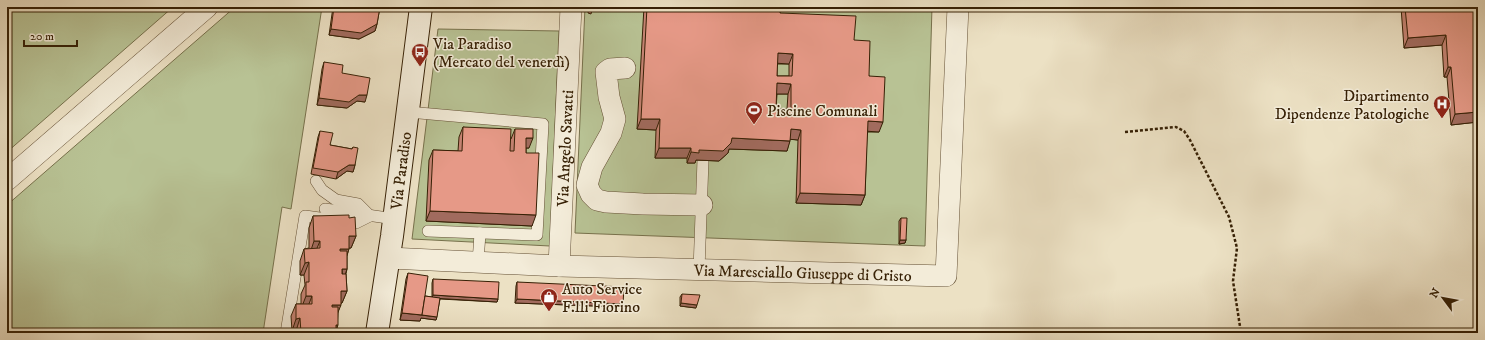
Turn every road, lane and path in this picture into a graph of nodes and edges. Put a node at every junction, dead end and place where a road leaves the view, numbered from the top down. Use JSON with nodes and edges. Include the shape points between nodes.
{"nodes":[{"id":1,"x":207,"y":7,"type":"edge"},
{"id":2,"x":421,"y":7,"type":"edge"},
{"id":3,"x":571,"y":7,"type":"edge"},
{"id":4,"x":958,"y":7,"type":"edge"},
{"id":5,"x":625,"y":68,"type":"dead end"},
{"id":6,"x":408,"y":112,"type":"junction"},
{"id":7,"x":1125,"y":132,"type":"dead end"},
{"id":8,"x":703,"y":160,"type":"edge"},
{"id":9,"x":7,"y":180,"type":"edge"},
{"id":10,"x":316,"y":181,"type":"dead end"},
{"id":11,"x":702,"y":205,"type":"junction"},
{"id":12,"x":325,"y":209,"type":"dead end"},
{"id":13,"x":370,"y":216,"type":"junction"},
{"id":14,"x":395,"y":219,"type":"junction"},
{"id":15,"x":428,"y":230,"type":"dead end"},
{"id":16,"x":480,"y":233,"type":"junction"},
{"id":17,"x":389,"y":258,"type":"junction"},
{"id":18,"x":478,"y":262,"type":"junction"},
{"id":19,"x":559,"y":266,"type":"junction"},
{"id":20,"x":699,"y":270,"type":"junction"},
{"id":21,"x":286,"y":333,"type":"edge"},
{"id":22,"x":377,"y":333,"type":"edge"},
{"id":23,"x":1241,"y":333,"type":"edge"}],
"edges":[{"from":1,"to":9,"type":"street"},
{"from":2,"to":6,"type":"street","name":"Via Paradiso"},
{"from":3,"to":19,"type":"street","name":"Via Angelo Savatti"},
{"from":4,"to":20,"type":"street","name":"Via Maresciallo Giuseppe di Cristo","via":[[946,276]]},
{"from":5,"to":11,"type":"street","via":[[610,69],[606,72],[615,119],[611,133],[592,167],[587,184],[591,194],[597,200],[606,202]]},
{"from":6,"to":14,"type":"street","name":"Via Paradiso"},
{"from":6,"to":16,"type":"lane","via":[[543,124],[537,235]]},
{"from":7,"to":23,"type":"path","via":[[1176,127],[1184,131],[1190,140],[1229,217],[1237,248],[1233,281]]},
{"from":8,"to":11,"type":"lane"},
{"from":10,"to":13,"type":"lane","via":[[322,190],[336,200],[358,204]]},
{"from":11,"to":20,"type":"lane"},
{"from":12,"to":13,"type":"lane"},
{"from":13,"to":14,"type":"lane"},
{"from":13,"to":21,"type":"lane","via":[[356,223],[305,216]]},
{"from":14,"to":17,"type":"street","name":"Via Paradiso"},
{"from":15,"to":16,"type":"lane"},
{"from":16,"to":18,"type":"lane"},
{"from":17,"to":18,"type":"street","name":"Via Maresciallo Giuseppe di Cristo"},
{"from":17,"to":22,"type":"street","name":"Via Paradiso"},
{"from":18,"to":19,"type":"street","name":"Via Maresciallo Giuseppe di Cristo"},
{"from":19,"to":20,"type":"street","name":"Via Maresciallo Giuseppe di Cristo"}]}
